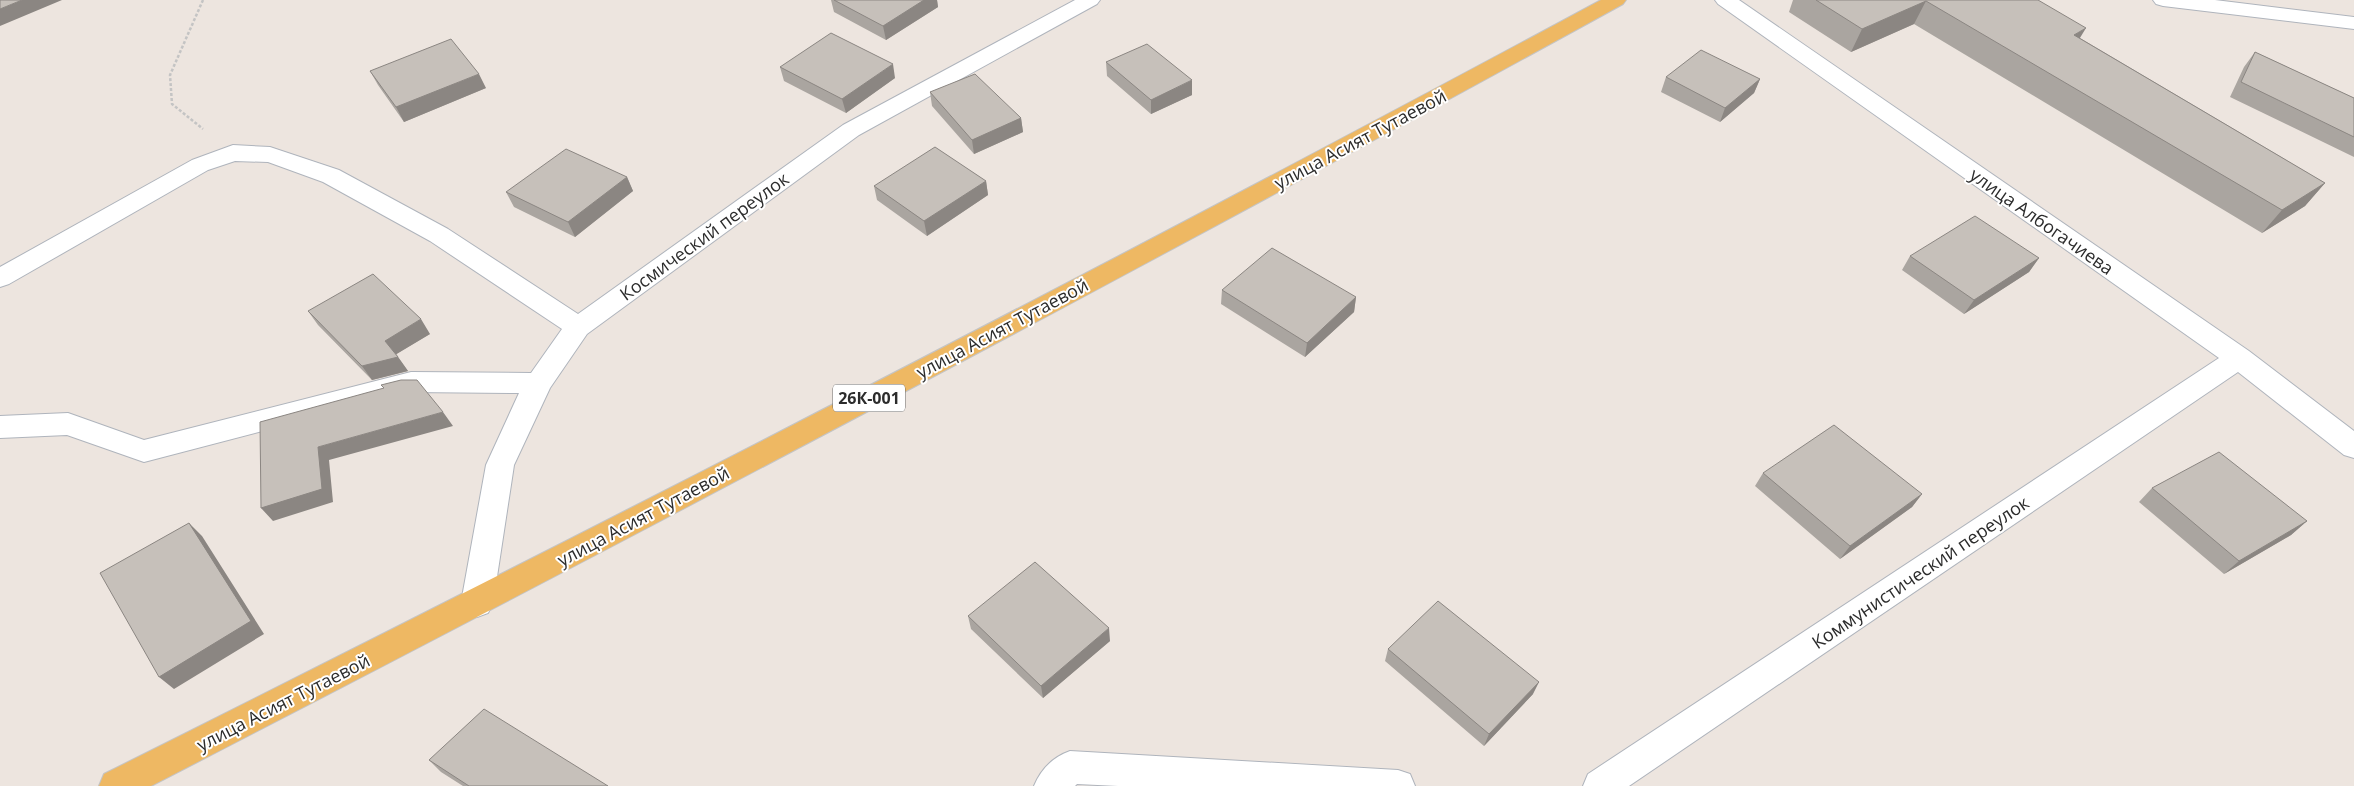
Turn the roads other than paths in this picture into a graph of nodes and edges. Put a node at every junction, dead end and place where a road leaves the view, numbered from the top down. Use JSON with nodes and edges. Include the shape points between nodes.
{"nodes":[{"id":1,"x":1090,"y":0,"type":"edge"},
{"id":2,"x":1616,"y":0,"type":"edge"},
{"id":3,"x":1725,"y":0,"type":"edge"},
{"id":4,"x":2163,"y":0,"type":"edge"},
{"id":5,"x":2354,"y":23,"type":"edge"},
{"id":6,"x":0,"y":278,"type":"edge"},
{"id":7,"x":578,"y":327,"type":"junction"},
{"id":8,"x":2239,"y":358,"type":"junction"},
{"id":9,"x":538,"y":383,"type":"junction"},
{"id":10,"x":0,"y":427,"type":"edge"},
{"id":11,"x":2354,"y":447,"type":"edge"},
{"id":12,"x":478,"y":603,"type":"junction"},
{"id":13,"x":116,"y":786,"type":"edge"},
{"id":14,"x":1051,"y":786,"type":"edge"},
{"id":15,"x":1398,"y":786,"type":"edge"},
{"id":16,"x":1600,"y":786,"type":"edge"}],
"edges":[{"from":1,"to":7,"type":"street","name":"Космический переулок","via":[[851,130]]},
{"from":2,"to":12,"type":"main road","name":"улица Асият Тутаевой","number":"26К-001","via":[[1367,137]]},
{"from":3,"to":8,"type":"street","name":"улица Албогачиева"},
{"from":4,"to":5,"type":"street"},
{"from":6,"to":7,"type":"street","via":[[200,165],[233,153],[270,155],[330,176],[440,235]]},
{"from":7,"to":9,"type":"street","name":"Космический переулок"},
{"from":8,"to":11,"type":"street","name":"улица Албогачиева"},
{"from":8,"to":16,"type":"street","name":"Коммунистический переулок"},
{"from":9,"to":10,"type":"street","via":[[411,382],[144,451],[68,424]]},
{"from":9,"to":12,"type":"street","name":"Космический переулок","via":[[500,464]]},
{"from":12,"to":13,"type":"main road","name":"улица Асият Тутаевой","number":"26К-001"},
{"from":14,"to":15,"type":"street","via":[[1070,767]]}]}
